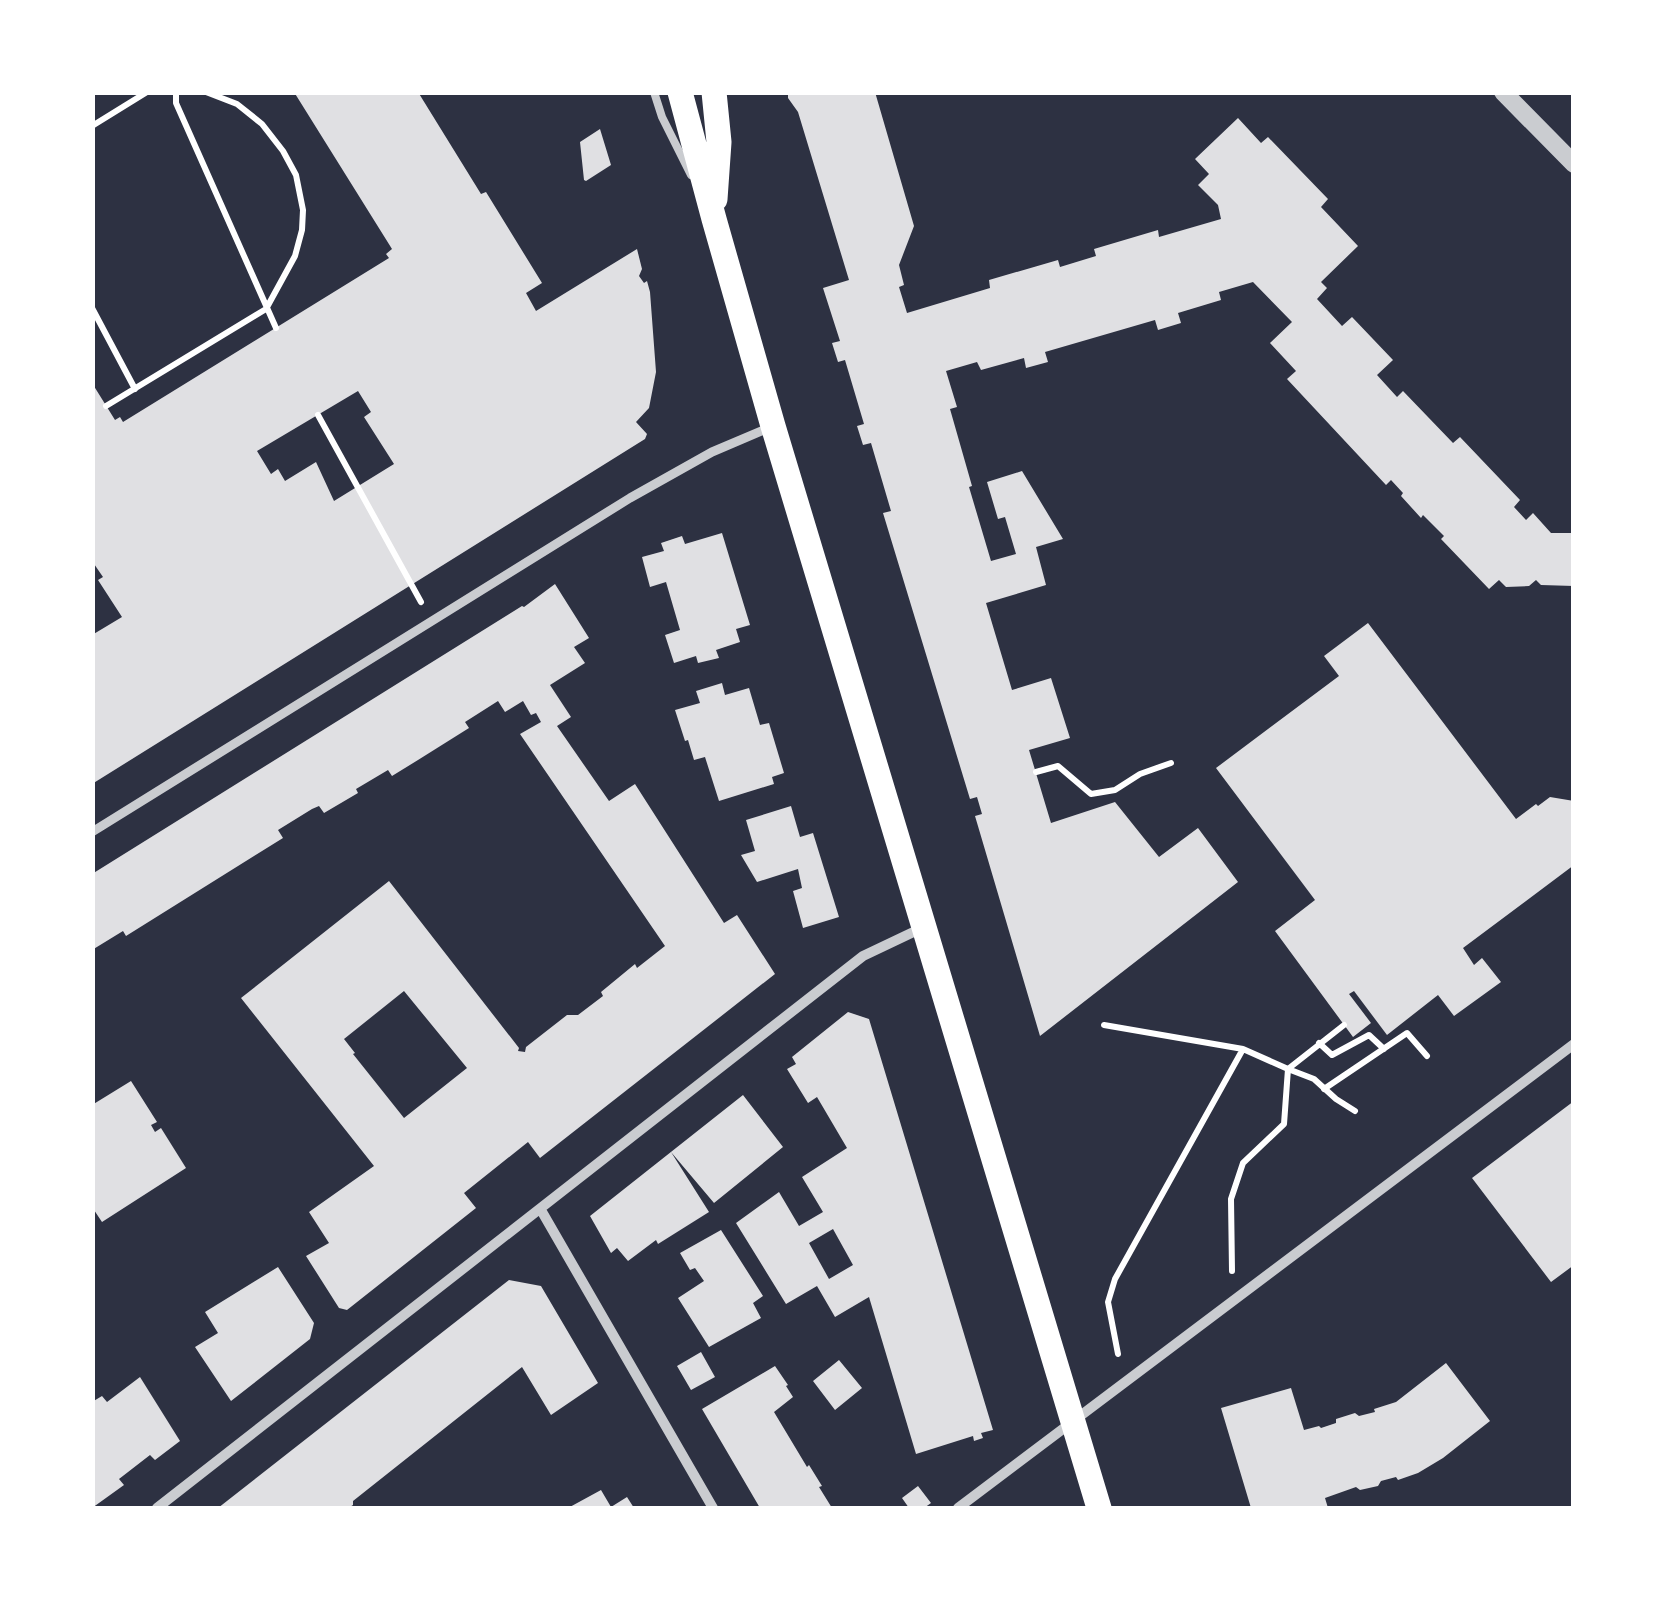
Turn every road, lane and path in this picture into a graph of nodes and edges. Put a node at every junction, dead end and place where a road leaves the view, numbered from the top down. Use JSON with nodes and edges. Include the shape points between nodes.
{"nodes":[{"id":1,"x":147,"y":92,"type":"edge"},
{"id":2,"x":176,"y":92,"type":"edge"},
{"id":3,"x":206,"y":92,"type":"edge"},
{"id":4,"x":654,"y":92,"type":"edge"},
{"id":5,"x":680,"y":92,"type":"edge"},
{"id":6,"x":714,"y":92,"type":"edge"},
{"id":7,"x":1504,"y":92,"type":"edge"},
{"id":8,"x":92,"y":126,"type":"edge"},
{"id":9,"x":1574,"y":164,"type":"edge"},
{"id":10,"x":714,"y":219,"type":"junction"},
{"id":11,"x":92,"y":308,"type":"edge"},
{"id":12,"x":266,"y":309,"type":"junction"},
{"id":13,"x":276,"y":328,"type":"dead end"},
{"id":14,"x":135,"y":388,"type":"junction"},
{"id":15,"x":106,"y":406,"type":"dead end"},
{"id":16,"x":318,"y":415,"type":"dead end"},
{"id":17,"x":773,"y":426,"type":"junction"},
{"id":18,"x":432,"y":622,"type":"junction"},
{"id":19,"x":1170,"y":763,"type":"dead end"},
{"id":20,"x":1036,"y":772,"type":"dead end"},
{"id":21,"x":92,"y":832,"type":"edge"},
{"id":22,"x":925,"y":926,"type":"junction"},
{"id":23,"x":1104,"y":1025,"type":"dead end"},
{"id":24,"x":1344,"y":1025,"type":"dead end"},
{"id":25,"x":1319,"y":1043,"type":"junction"},
{"id":26,"x":1574,"y":1044,"type":"edge"},
{"id":27,"x":1243,"y":1049,"type":"junction"},
{"id":28,"x":1384,"y":1049,"type":"junction"},
{"id":29,"x":1426,"y":1056,"type":"dead end"},
{"id":30,"x":1288,"y":1068,"type":"junction"},
{"id":31,"x":1324,"y":1089,"type":"junction"},
{"id":32,"x":1355,"y":1111,"type":"dead end"},
{"id":33,"x":541,"y":1210,"type":"junction"},
{"id":34,"x":1234,"y":1302,"type":"junction"},
{"id":35,"x":1126,"y":1384,"type":"junction"},
{"id":36,"x":1074,"y":1422,"type":"junction"},
{"id":37,"x":157,"y":1508,"type":"edge"},
{"id":38,"x":713,"y":1508,"type":"edge"},
{"id":39,"x":958,"y":1508,"type":"edge"},
{"id":40,"x":1099,"y":1508,"type":"edge"}],
"edges":[{"from":1,"to":8,"type":"path"},
{"from":2,"to":12,"type":"path"},
{"from":3,"to":12,"type":"path","via":[[262,124],[296,175],[302,230]]},
{"from":4,"to":10,"type":"lane"},
{"from":5,"to":10,"type":"main road"},
{"from":6,"to":10,"type":"main road"},
{"from":7,"to":9,"type":"street"},
{"from":10,"to":17,"type":"main road"},
{"from":11,"to":14,"type":"path"},
{"from":12,"to":13,"type":"path"},
{"from":12,"to":14,"type":"path"},
{"from":14,"to":15,"type":"path"},
{"from":16,"to":18,"type":"path"},
{"from":17,"to":18,"type":"street","via":[[692,462]]},
{"from":17,"to":22,"type":"main road"},
{"from":18,"to":21,"type":"street"},
{"from":19,"to":20,"type":"path","via":[[1115,790],[1091,794],[1058,766]]},
{"from":22,"to":33,"type":"street","via":[[864,956]]},
{"from":22,"to":36,"type":"main road"},
{"from":23,"to":27,"type":"path"},
{"from":24,"to":25,"type":"path"},
{"from":25,"to":28,"type":"path","via":[[1332,1055],[1369,1036]]},
{"from":25,"to":30,"type":"path"},
{"from":26,"to":34,"type":"street"},
{"from":27,"to":30,"type":"path"},
{"from":27,"to":35,"type":"path","via":[[1116,1279],[1108,1302]]},
{"from":28,"to":29,"type":"path","via":[[1407,1033]]},
{"from":28,"to":31,"type":"path"},
{"from":30,"to":31,"type":"path"},
{"from":30,"to":34,"type":"path","via":[[1284,1124],[1243,1163],[1230,1199]]},
{"from":31,"to":32,"type":"path"},
{"from":33,"to":37,"type":"street"},
{"from":33,"to":38,"type":"street"},
{"from":34,"to":35,"type":"street"},
{"from":35,"to":36,"type":"street"},
{"from":36,"to":39,"type":"street"},
{"from":36,"to":40,"type":"main road"}]}
